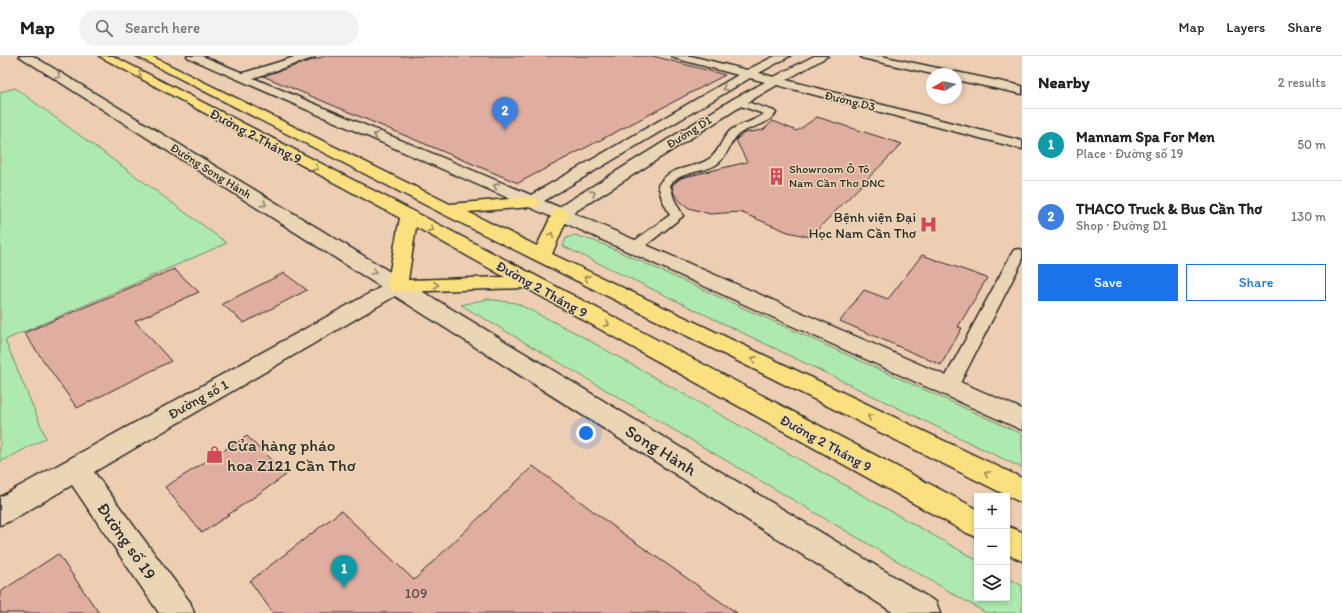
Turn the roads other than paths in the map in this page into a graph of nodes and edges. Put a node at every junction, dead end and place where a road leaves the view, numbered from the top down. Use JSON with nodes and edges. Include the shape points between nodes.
{"nodes":[{"id":1,"x":25,"y":56,"type":"edge"},
{"id":2,"x":105,"y":56,"type":"edge"},
{"id":3,"x":142,"y":56,"type":"edge"},
{"id":4,"x":193,"y":56,"type":"edge"},
{"id":5,"x":309,"y":56,"type":"edge"},
{"id":6,"x":678,"y":56,"type":"edge"},
{"id":7,"x":784,"y":56,"type":"edge"},
{"id":8,"x":822,"y":56,"type":"edge"},
{"id":9,"x":866,"y":56,"type":"edge"},
{"id":10,"x":926,"y":69,"type":"edge"},
{"id":11,"x":749,"y":74,"type":"junction"},
{"id":12,"x":243,"y":77,"type":"junction"},
{"id":13,"x":962,"y":77,"type":"edge"},
{"id":14,"x":775,"y":82,"type":"junction"},
{"id":15,"x":1022,"y":90,"type":"edge"},
{"id":16,"x":738,"y":102,"type":"junction"},
{"id":17,"x":1022,"y":145,"type":"edge"},
{"id":18,"x":532,"y":202,"type":"junction"},
{"id":19,"x":447,"y":209,"type":"junction"},
{"id":20,"x":560,"y":214,"type":"junction"},
{"id":21,"x":408,"y":216,"type":"junction"},
{"id":22,"x":635,"y":247,"type":"junction"},
{"id":23,"x":1021,"y":252,"type":"edge"},
{"id":24,"x":542,"y":256,"type":"junction"},
{"id":25,"x":530,"y":282,"type":"junction"},
{"id":26,"x":397,"y":286,"type":"junction"},
{"id":27,"x":949,"y":387,"type":"junction"},
{"id":28,"x":1022,"y":420,"type":"edge"},
{"id":29,"x":76,"y":468,"type":"junction"},
{"id":30,"x":1022,"y":491,"type":"edge"},
{"id":31,"x":0,"y":512,"type":"edge"},
{"id":32,"x":974,"y":522,"type":"edge"},
{"id":33,"x":1010,"y":541,"type":"edge"},
{"id":34,"x":1022,"y":547,"type":"edge"},
{"id":35,"x":178,"y":613,"type":"edge"},
{"id":36,"x":924,"y":613,"type":"edge"}],
"edges":[{"from":1,"to":26,"type":"street","name":"Đường Song Hành","one_way":true},
{"from":2,"to":21,"type":"highway","name":"Đường 2 Tháng 9","one_way":true},
{"from":3,"to":19,"type":"highway","name":"Đường 2 Tháng 9"},
{"from":4,"to":12,"type":"street"},
{"from":5,"to":12,"type":"street"},
{"from":6,"to":11,"type":"street","name":"Đường D3"},
{"from":7,"to":11,"type":"street","name":"Đường D1"},
{"from":8,"to":14,"type":"street","name":"Đường D1"},
{"from":9,"to":10,"type":"street"},
{"from":11,"to":14,"type":"street","name":"Đường D3"},
{"from":11,"to":18,"type":"street","name":"Đường D1","one_way":true},
{"from":18,"to":12,"type":"street","one_way":true},
{"from":13,"to":15,"type":"street"},
{"from":14,"to":16,"type":"street","name":"Đường D1"},
{"from":14,"to":17,"type":"street","name":"Đường D3"},
{"from":20,"to":16,"type":"street","name":"Đường D1","one_way":true},
{"from":16,"to":22,"type":"lane","via":[[771,113],[754,125],[733,134],[720,155],[712,162],[686,169],[670,177],[664,185],[677,216]]},
{"from":18,"to":19,"type":"highway"},
{"from":18,"to":20,"type":"street"},
{"from":19,"to":24,"type":"highway","name":"Đường 2 Tháng 9"},
{"from":20,"to":22,"type":"street"},
{"from":24,"to":20,"type":"highway","one_way":true},
{"from":21,"to":25,"type":"highway","name":"Đường 2 Tháng 9","one_way":true},
{"from":21,"to":26,"type":"highway"},
{"from":22,"to":27,"type":"street"},
{"from":23,"to":27,"type":"lane"},
{"from":30,"to":24,"type":"highway","name":"Đường 2 Tháng 9","one_way":true},
{"from":26,"to":25,"type":"highway","one_way":true},
{"from":25,"to":32,"type":"highway","name":"Đường 2 Tháng 9","one_way":true},
{"from":26,"to":29,"type":"street","name":"Đường số 1"},
{"from":26,"to":36,"type":"street","name":"Song Hành"},
{"from":27,"to":28,"type":"street"},
{"from":29,"to":31,"type":"street","name":"Đường số 1"},
{"from":29,"to":35,"type":"street","name":"Đường số 19"},
{"from":33,"to":34,"type":"highway"}]}
